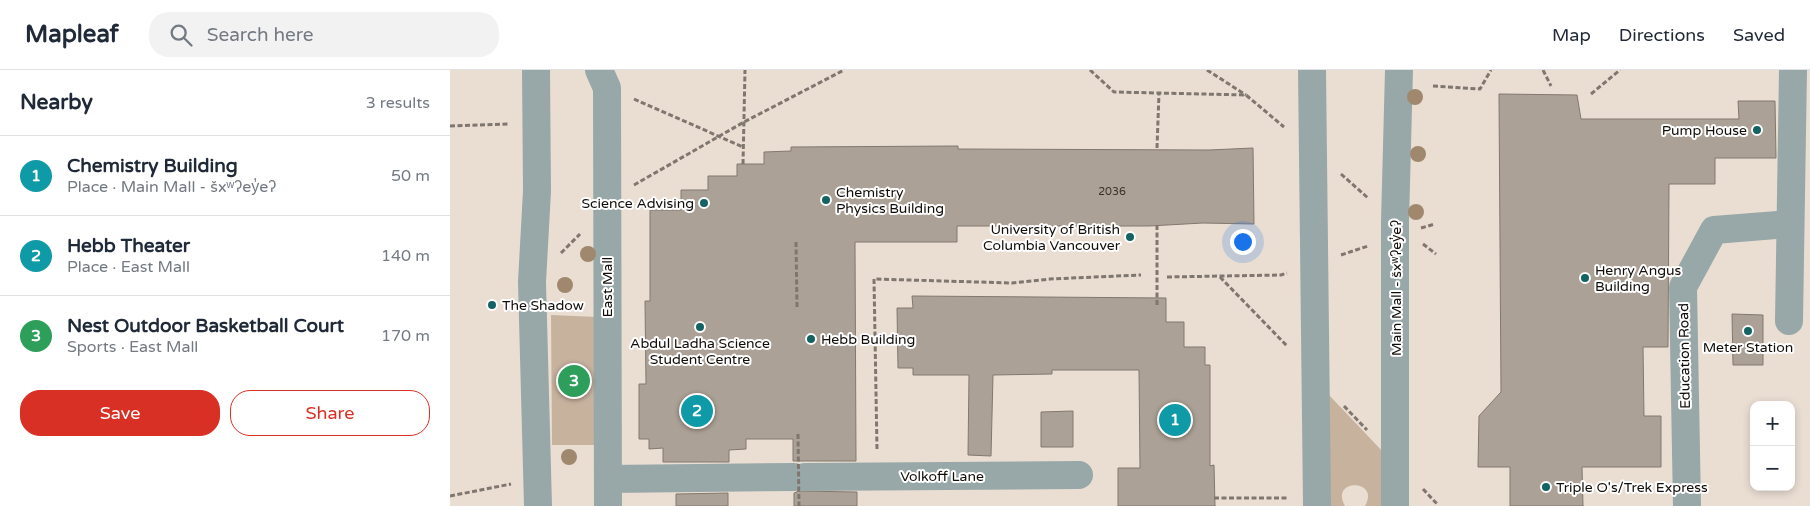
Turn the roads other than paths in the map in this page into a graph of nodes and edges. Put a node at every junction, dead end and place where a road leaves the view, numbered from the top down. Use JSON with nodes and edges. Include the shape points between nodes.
{"nodes":[{"id":1,"x":536,"y":70,"type":"edge"},
{"id":2,"x":1312,"y":70,"type":"edge"},
{"id":3,"x":1399,"y":70,"type":"edge"},
{"id":4,"x":1793,"y":70,"type":"edge"},
{"id":5,"x":603,"y":79,"type":"edge"},
{"id":6,"x":1790,"y":224,"type":"junction"},
{"id":7,"x":1789,"y":321,"type":"dead end"},
{"id":8,"x":1079,"y":476,"type":"dead end"},
{"id":9,"x":608,"y":493,"type":"edge"},
{"id":10,"x":1317,"y":502,"type":"edge"},
{"id":11,"x":538,"y":506,"type":"edge"},
{"id":12,"x":1395,"y":506,"type":"edge"},
{"id":13,"x":1687,"y":506,"type":"edge"}],
"edges":[{"from":1,"to":11,"type":"street","via":[[537,190],[532,282]]},
{"from":2,"to":10,"type":"street"},
{"from":3,"to":12,"type":"street","name":"Main Mall - šxʷʔey̓eʔ","via":[[1395,222]]},
{"from":4,"to":6,"type":"street"},
{"from":5,"to":9,"type":"street","name":"East Mall"},
{"from":6,"to":7,"type":"street"},
{"from":6,"to":13,"type":"street","name":"Education Road","via":[[1714,230],[1683,287]]},
{"from":8,"to":9,"type":"street","name":"Volkoff Lane","via":[[799,477]]}]}
